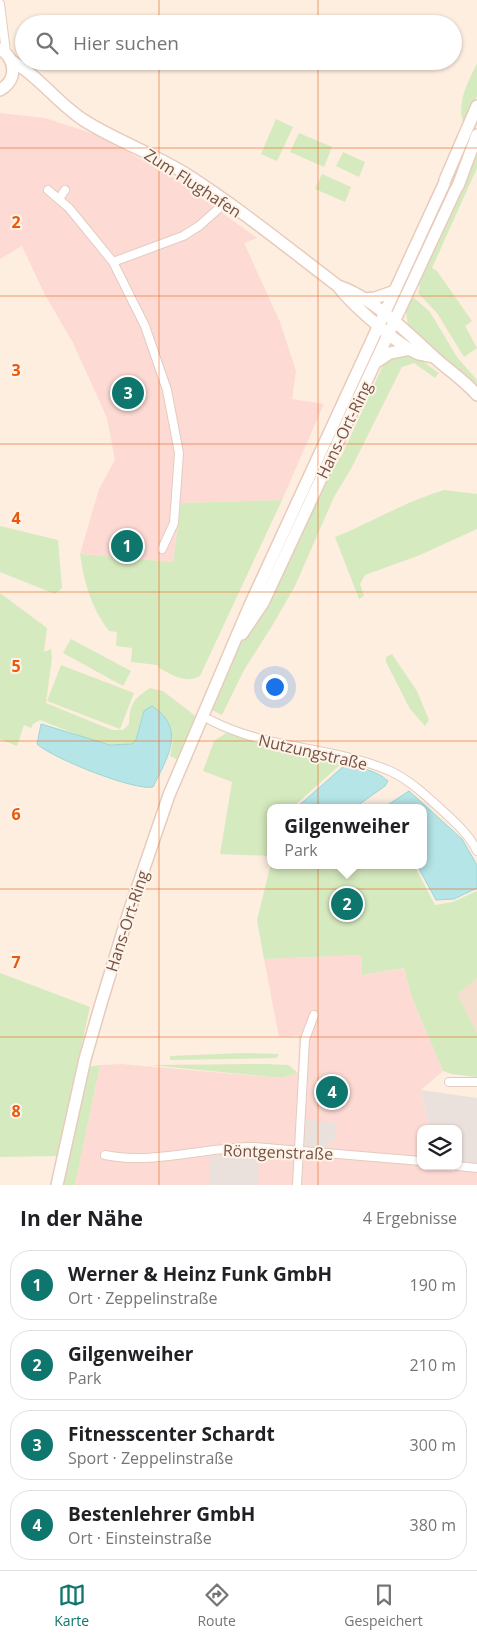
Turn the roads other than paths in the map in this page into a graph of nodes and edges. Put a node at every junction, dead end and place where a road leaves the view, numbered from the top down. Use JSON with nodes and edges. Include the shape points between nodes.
{"nodes":[{"id":1,"x":0,"y":4,"type":"edge"},
{"id":2,"x":3,"y":17,"type":"junction"},
{"id":3,"x":0,"y":25,"type":"edge"},
{"id":4,"x":6,"y":54,"type":"edge"},
{"id":5,"x":27,"y":70,"type":"edge"},
{"id":6,"x":12,"y":76,"type":"junction"},
{"id":7,"x":45,"y":86,"type":"junction"},
{"id":8,"x":0,"y":90,"type":"edge"},
{"id":9,"x":477,"y":106,"type":"edge"},
{"id":10,"x":477,"y":135,"type":"edge"},
{"id":11,"x":48,"y":190,"type":"dead end"},
{"id":12,"x":65,"y":190,"type":"dead end"},
{"id":13,"x":58,"y":199,"type":"junction"},
{"id":14,"x":226,"y":202,"type":"junction"},
{"id":15,"x":113,"y":262,"type":"junction"},
{"id":16,"x":338,"y":286,"type":"junction"},
{"id":17,"x":394,"y":292,"type":"junction"},
{"id":18,"x":360,"y":296,"type":"junction"},
{"id":19,"x":382,"y":320,"type":"junction"},
{"id":20,"x":392,"y":329,"type":"junction"},
{"id":21,"x":410,"y":349,"type":"junction"},
{"id":22,"x":434,"y":357,"type":"junction"},
{"id":23,"x":377,"y":362,"type":"junction"},
{"id":24,"x":477,"y":395,"type":"edge"},
{"id":25,"x":162,"y":549,"type":"dead end"},
{"id":26,"x":222,"y":665,"type":"junction"},
{"id":27,"x":210,"y":720,"type":"dead end"},
{"id":28,"x":477,"y":851,"type":"edge"},
{"id":29,"x":314,"y":1015,"type":"dead end"},
{"id":30,"x":449,"y":1082,"type":"dead end"},
{"id":31,"x":477,"y":1082,"type":"edge"},
{"id":32,"x":300,"y":1151,"type":"junction"},
{"id":33,"x":105,"y":1155,"type":"dead end"},
{"id":34,"x":417,"y":1161,"type":"edge"},
{"id":35,"x":462,"y":1166,"type":"edge"},
{"id":36,"x":477,"y":1168,"type":"edge"},
{"id":37,"x":57,"y":1185,"type":"edge"},
{"id":38,"x":297,"y":1185,"type":"edge"}],
"edges":[{"from":1,"to":2,"type":"street"},
{"from":2,"to":3,"type":"street"},
{"from":2,"to":4,"type":"street"},
{"from":4,"to":6,"type":"main road"},
{"from":5,"to":7,"type":"main road","name":"Zum Flughafen"},
{"from":6,"to":7,"type":"main road","name":"Zum Flughafen"},
{"from":6,"to":8,"type":"main road"},
{"from":7,"to":14,"type":"main road","name":"Zum Flughafen","via":[[86,121],[158,158]]},
{"from":9,"to":17,"type":"main road","name":"Hans-Ort-Ring"},
{"from":10,"to":20,"type":"main road","name":"Hans-Ort-Ring","via":[[457,187]]},
{"from":11,"to":13,"type":"street"},
{"from":12,"to":13,"type":"street"},
{"from":13,"to":15,"type":"street"},
{"from":14,"to":15,"type":"street","via":[[182,236]]},
{"from":14,"to":16,"type":"main road","name":"Zum Flughafen"},
{"from":15,"to":25,"type":"street","via":[[145,326],[167,390],[179,453],[174,523]]},
{"from":16,"to":18,"type":"main road","name":"Zum Flughafen"},
{"from":16,"to":19,"type":"main road","name":"Zum Flughafen","via":[[347,299]]},
{"from":17,"to":18,"type":"main road","via":[[375,298]]},
{"from":17,"to":19,"type":"main road","name":"Hans-Ort-Ring"},
{"from":18,"to":19,"type":"main road","name":"Zum Flughafen"},
{"from":19,"to":20,"type":"main road","name":"Zum Flughafen"},
{"from":19,"to":26,"type":"main road","name":"Hans-Ort-Ring"},
{"from":20,"to":21,"type":"main road","name":"Zum Flughafen"},
{"from":20,"to":22,"type":"main road","name":"Zum Flughafen"},
{"from":20,"to":23,"type":"main road","name":"Hans-Ort-Ring"},
{"from":21,"to":22,"type":"main road","name":"Zum Flughafen"},
{"from":21,"to":23,"type":"main road","via":[[390,352]]},
{"from":22,"to":24,"type":"main road","name":"Zum Flughafen"},
{"from":23,"to":26,"type":"main road","name":"Hans-Ort-Ring","via":[[263,603]]},
{"from":26,"to":37,"type":"main road","name":"Hans-Ort-Ring","via":[[166,804],[128,915],[83,1068]]},
{"from":27,"to":28,"type":"street","name":"Nutzungstraße","via":[[250,737],[360,760],[392,772],[430,799],[459,826]]},
{"from":29,"to":32,"type":"street","via":[[305,1039]]},
{"from":30,"to":31,"type":"street"},
{"from":32,"to":33,"type":"street","name":"Röntgenstraße","via":[[232,1148],[134,1159]]},
{"from":32,"to":34,"type":"street","name":"Röntgenstraße"},
{"from":32,"to":38,"type":"street"},
{"from":35,"to":36,"type":"street"}]}
